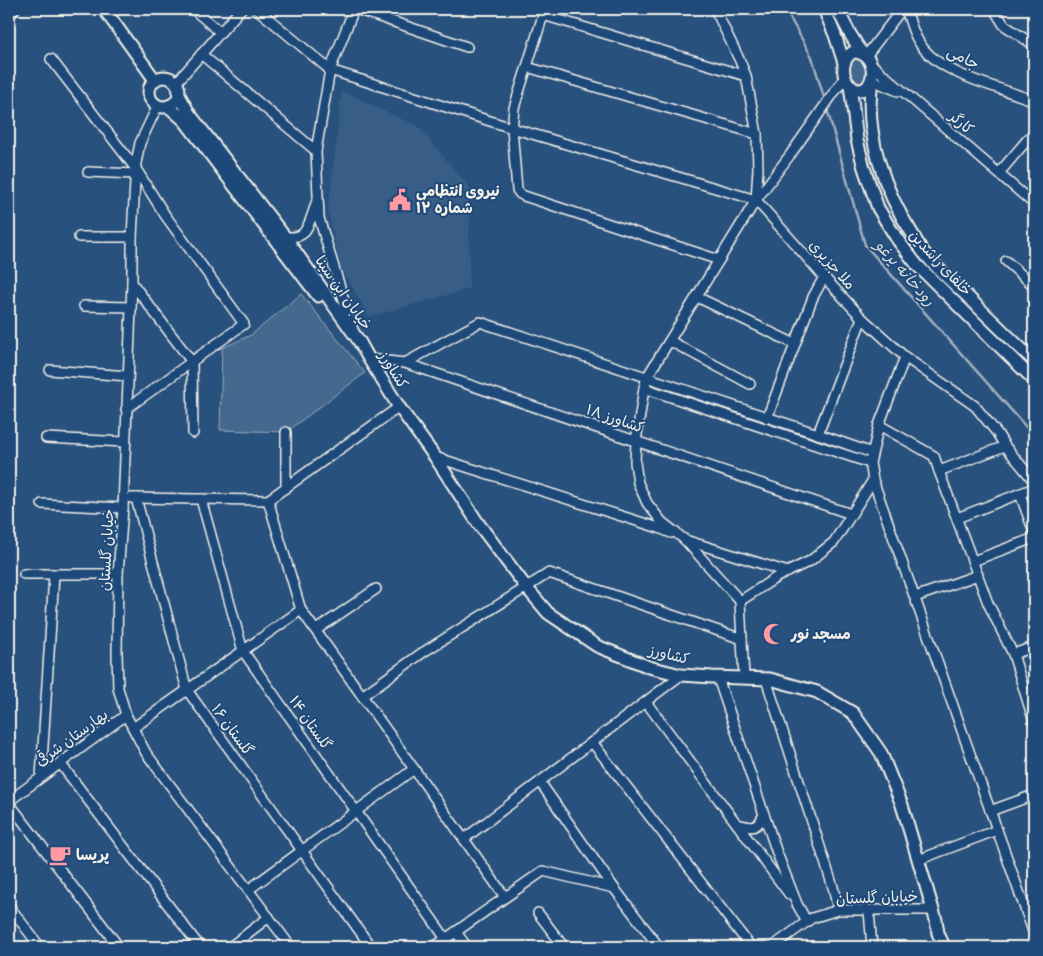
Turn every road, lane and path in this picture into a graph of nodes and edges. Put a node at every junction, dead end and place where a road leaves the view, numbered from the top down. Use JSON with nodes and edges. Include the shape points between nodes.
{"nodes":[{"id":1,"x":15,"y":9,"type":"edge"},
{"id":2,"x":104,"y":9,"type":"edge"},
{"id":3,"x":193,"y":9,"type":"edge"},
{"id":4,"x":241,"y":9,"type":"edge"},
{"id":5,"x":257,"y":9,"type":"edge"},
{"id":6,"x":355,"y":9,"type":"edge"},
{"id":7,"x":715,"y":9,"type":"edge"},
{"id":8,"x":824,"y":9,"type":"edge"},
{"id":9,"x":837,"y":9,"type":"edge"},
{"id":10,"x":904,"y":9,"type":"edge"},
{"id":11,"x":994,"y":9,"type":"edge"},
{"id":12,"x":544,"y":12,"type":"edge"},
{"id":13,"x":9,"y":16,"type":"edge"},
{"id":14,"x":220,"y":32,"type":"junction"},
{"id":15,"x":1034,"y":45,"type":"edge"},
{"id":16,"x":467,"y":46,"type":"dead end"},
{"id":17,"x":201,"y":54,"type":"junction"},
{"id":18,"x":866,"y":57,"type":"junction"},
{"id":19,"x":51,"y":59,"type":"dead end"},
{"id":20,"x":844,"y":63,"type":"junction"},
{"id":21,"x":527,"y":67,"type":"junction"},
{"id":22,"x":330,"y":70,"type":"junction"},
{"id":23,"x":746,"y":76,"type":"junction"},
{"id":24,"x":155,"y":80,"type":"junction"},
{"id":25,"x":872,"y":80,"type":"junction"},
{"id":26,"x":847,"y":81,"type":"junction"},
{"id":27,"x":176,"y":82,"type":"junction"},
{"id":28,"x":178,"y":95,"type":"junction"},
{"id":29,"x":907,"y":95,"type":"junction"},
{"id":30,"x":1034,"y":101,"type":"edge"},
{"id":31,"x":163,"y":106,"type":"junction"},
{"id":32,"x":512,"y":128,"type":"junction"},
{"id":33,"x":1034,"y":132,"type":"edge"},
{"id":34,"x":757,"y":134,"type":"junction"},
{"id":35,"x":316,"y":151,"type":"junction"},
{"id":36,"x":88,"y":172,"type":"dead end"},
{"id":37,"x":136,"y":172,"type":"junction"},
{"id":38,"x":999,"y":173,"type":"junction"},
{"id":39,"x":317,"y":198,"type":"junction"},
{"id":40,"x":756,"y":200,"type":"junction"},
{"id":41,"x":1033,"y":202,"type":"edge"},
{"id":42,"x":79,"y":237,"type":"dead end"},
{"id":43,"x":132,"y":237,"type":"junction"},
{"id":44,"x":285,"y":237,"type":"junction"},
{"id":45,"x":719,"y":260,"type":"junction"},
{"id":46,"x":1006,"y":260,"type":"dead end"},
{"id":47,"x":824,"y":278,"type":"junction"},
{"id":48,"x":132,"y":283,"type":"junction"},
{"id":49,"x":1034,"y":286,"type":"edge"},
{"id":50,"x":697,"y":297,"type":"junction"},
{"id":51,"x":84,"y":306,"type":"dead end"},
{"id":52,"x":130,"y":308,"type":"junction"},
{"id":53,"x":862,"y":318,"type":"junction"},
{"id":54,"x":355,"y":335,"type":"junction"},
{"id":55,"x":670,"y":340,"type":"junction"},
{"id":56,"x":795,"y":344,"type":"junction"},
{"id":57,"x":367,"y":356,"type":"junction"},
{"id":58,"x":905,"y":358,"type":"junction"},
{"id":59,"x":1034,"y":361,"type":"edge"},
{"id":60,"x":192,"y":362,"type":"junction"},
{"id":61,"x":404,"y":363,"type":"junction"},
{"id":62,"x":50,"y":370,"type":"dead end"},
{"id":63,"x":128,"y":376,"type":"junction"},
{"id":64,"x":647,"y":377,"type":"junction"},
{"id":65,"x":1034,"y":380,"type":"edge"},
{"id":66,"x":750,"y":384,"type":"dead end"},
{"id":67,"x":644,"y":388,"type":"junction"},
{"id":68,"x":399,"y":407,"type":"junction"},
{"id":69,"x":126,"y":409,"type":"junction"},
{"id":70,"x":767,"y":418,"type":"junction"},
{"id":71,"x":879,"y":425,"type":"junction"},
{"id":72,"x":286,"y":432,"type":"dead end"},
{"id":73,"x":193,"y":433,"type":"dead end"},
{"id":74,"x":818,"y":434,"type":"junction"},
{"id":75,"x":46,"y":438,"type":"dead end"},
{"id":76,"x":636,"y":441,"type":"junction"},
{"id":77,"x":126,"y":442,"type":"junction"},
{"id":78,"x":1005,"y":446,"type":"junction"},
{"id":79,"x":872,"y":454,"type":"junction"},
{"id":80,"x":436,"y":457,"type":"junction"},
{"id":81,"x":870,"y":463,"type":"junction"},
{"id":82,"x":939,"y":471,"type":"junction"},
{"id":83,"x":873,"y":480,"type":"junction"},
{"id":84,"x":1034,"y":481,"type":"edge"},
{"id":85,"x":286,"y":488,"type":"junction"},
{"id":86,"x":1034,"y":488,"type":"edge"},
{"id":87,"x":1020,"y":494,"type":"junction"},
{"id":88,"x":123,"y":498,"type":"junction"},
{"id":89,"x":136,"y":498,"type":"junction"},
{"id":90,"x":201,"y":499,"type":"junction"},
{"id":91,"x":268,"y":500,"type":"junction"},
{"id":92,"x":42,"y":504,"type":"dead end"},
{"id":93,"x":123,"y":508,"type":"junction"},
{"id":94,"x":852,"y":514,"type":"junction"},
{"id":95,"x":957,"y":518,"type":"junction"},
{"id":96,"x":1034,"y":532,"type":"edge"},
{"id":97,"x":1034,"y":538,"type":"edge"},
{"id":98,"x":685,"y":540,"type":"junction"},
{"id":99,"x":973,"y":561,"type":"junction"},
{"id":100,"x":788,"y":572,"type":"junction"},
{"id":101,"x":24,"y":574,"type":"dead end"},
{"id":102,"x":118,"y":574,"type":"junction"},
{"id":103,"x":54,"y":575,"type":"junction"},
{"id":104,"x":978,"y":575,"type":"junction"},
{"id":105,"x":526,"y":587,"type":"junction"},
{"id":106,"x":376,"y":589,"type":"dead end"},
{"id":107,"x":915,"y":597,"type":"junction"},
{"id":108,"x":740,"y":601,"type":"junction"},
{"id":109,"x":302,"y":610,"type":"junction"},
{"id":110,"x":316,"y":630,"type":"junction"},
{"id":111,"x":742,"y":639,"type":"junction"},
{"id":112,"x":1034,"y":647,"type":"edge"},
{"id":113,"x":243,"y":651,"type":"junction"},
{"id":114,"x":1013,"y":654,"type":"junction"},
{"id":115,"x":681,"y":675,"type":"junction"},
{"id":116,"x":718,"y":678,"type":"junction"},
{"id":117,"x":744,"y":678,"type":"junction"},
{"id":118,"x":766,"y":679,"type":"junction"},
{"id":119,"x":187,"y":690,"type":"junction"},
{"id":120,"x":362,"y":696,"type":"junction"},
{"id":121,"x":646,"y":702,"type":"junction"},
{"id":122,"x":126,"y":715,"type":"junction"},
{"id":123,"x":1033,"y":716,"type":"edge"},
{"id":124,"x":133,"y":728,"type":"junction"},
{"id":125,"x":592,"y":742,"type":"junction"},
{"id":126,"x":60,"y":763,"type":"junction"},
{"id":127,"x":414,"y":769,"type":"junction"},
{"id":128,"x":41,"y":777,"type":"junction"},
{"id":129,"x":540,"y":782,"type":"junction"},
{"id":130,"x":1034,"y":795,"type":"edge"},
{"id":131,"x":9,"y":802,"type":"edge"},
{"id":132,"x":990,"y":811,"type":"junction"},
{"id":133,"x":356,"y":812,"type":"junction"},
{"id":134,"x":764,"y":814,"type":"junction"},
{"id":135,"x":737,"y":824,"type":"junction"},
{"id":136,"x":998,"y":830,"type":"junction"},
{"id":137,"x":464,"y":839,"type":"junction"},
{"id":138,"x":302,"y":851,"type":"junction"},
{"id":139,"x":918,"y":860,"type":"junction"},
{"id":140,"x":614,"y":888,"type":"junction"},
{"id":141,"x":248,"y":890,"type":"junction"},
{"id":142,"x":506,"y":897,"type":"junction"},
{"id":143,"x":797,"y":904,"type":"junction"},
{"id":144,"x":9,"y":906,"type":"edge"},
{"id":145,"x":838,"y":910,"type":"junction"},
{"id":146,"x":869,"y":911,"type":"junction"},
{"id":147,"x":538,"y":913,"type":"dead end"},
{"id":148,"x":934,"y":915,"type":"junction"},
{"id":149,"x":269,"y":917,"type":"junction"},
{"id":150,"x":807,"y":922,"type":"junction"},
{"id":151,"x":456,"y":932,"type":"junction"},
{"id":152,"x":1034,"y":934,"type":"edge"},
{"id":153,"x":446,"y":939,"type":"junction"},
{"id":154,"x":40,"y":947,"type":"edge"},
{"id":155,"x":119,"y":947,"type":"edge"},
{"id":156,"x":200,"y":947,"type":"edge"},
{"id":157,"x":230,"y":947,"type":"edge"},
{"id":158,"x":291,"y":947,"type":"edge"},
{"id":159,"x":371,"y":947,"type":"edge"},
{"id":160,"x":434,"y":947,"type":"edge"},
{"id":161,"x":467,"y":947,"type":"edge"},
{"id":162,"x":564,"y":947,"type":"edge"},
{"id":163,"x":659,"y":947,"type":"edge"},
{"id":164,"x":751,"y":947,"type":"edge"},
{"id":165,"x":772,"y":947,"type":"edge"},
{"id":166,"x":872,"y":947,"type":"edge"},
{"id":167,"x":944,"y":947,"type":"edge"},
{"id":168,"x":952,"y":947,"type":"edge"}],
"edges":[{"from":1,"to":13,"type":"street"},
{"from":2,"to":24,"type":"main road"},
{"from":3,"to":14,"type":"street"},
{"from":4,"to":14,"type":"street"},
{"from":5,"to":22,"type":"street"},
{"from":6,"to":16,"type":"street"},
{"from":6,"to":22,"type":"street"},
{"from":7,"to":23,"type":"street"},
{"from":8,"to":20,"type":"main road"},
{"from":9,"to":18,"type":"main road"},
{"from":10,"to":18,"type":"street"},
{"from":10,"to":30,"type":"street","name":"جامی","via":[[923,48],[941,64]]},
{"from":11,"to":15,"type":"street","via":[[1004,25]]},
{"from":12,"to":21,"type":"street"},
{"from":12,"to":23,"type":"street"},
{"from":14,"to":17,"type":"street"},
{"from":17,"to":27,"type":"street"},
{"from":17,"to":35,"type":"street"},
{"from":18,"to":20,"type":"main road","via":[[853,52]]},
{"from":18,"to":25,"type":"main road","via":[[873,71]]},
{"from":18,"to":29,"type":"street","name":"کارگر"},
{"from":19,"to":37,"type":"street"},
{"from":20,"to":26,"type":"main road"},
{"from":21,"to":32,"type":"street","via":[[514,108]]},
{"from":21,"to":34,"type":"street"},
{"from":22,"to":32,"type":"street"},
{"from":22,"to":35,"type":"street"},
{"from":23,"to":34,"type":"street"},
{"from":24,"to":27,"type":"main road","via":[[164,77]]},
{"from":24,"to":31,"type":"main road","via":[[149,95],[151,100]]},
{"from":25,"to":26,"type":"main road","via":[[863,90],[856,89]]},
{"from":25,"to":29,"type":"street"},
{"from":25,"to":59,"type":"main road","via":[[871,128],[884,181],[904,222],[925,254]]},
{"from":26,"to":40,"type":"street","via":[[828,99]]},
{"from":26,"to":65,"type":"main road","name":"خلفای راشدین","via":[[857,140],[878,208],[917,265]]},
{"from":27,"to":28,"type":"main road"},
{"from":28,"to":31,"type":"main road","via":[[174,103]]},
{"from":28,"to":44,"type":"main road","name":"خیابان ابن سینا"},
{"from":29,"to":38,"type":"street","name":"کارگر"},
{"from":31,"to":37,"type":"street","name":"خیابان گلستان","via":[[140,143]]},
{"from":31,"to":57,"type":"main road","name":"خیابان ابن سینا","via":[[184,120]]},
{"from":32,"to":40,"type":"street"},
{"from":32,"to":45,"type":"street","via":[[520,194]]},
{"from":33,"to":38,"type":"street"},
{"from":34,"to":40,"type":"street"},
{"from":35,"to":39,"type":"street"},
{"from":36,"to":37,"type":"street"},
{"from":37,"to":43,"type":"street","name":"خیابان گلستان"},
{"from":37,"to":60,"type":"street","via":[[244,324]]},
{"from":38,"to":41,"type":"street","name":"کارگر"},
{"from":39,"to":44,"type":"street","via":[[304,231],[298,236]]},
{"from":39,"to":54,"type":"street","via":[[319,218]]},
{"from":40,"to":45,"type":"street"},
{"from":40,"to":47,"type":"street","name":"ملا جزیری"},
{"from":42,"to":43,"type":"street"},
{"from":43,"to":48,"type":"street","name":"خیابان گلستان"},
{"from":44,"to":54,"type":"main road","name":"خیابان ابن سینا"},
{"from":45,"to":50,"type":"street"},
{"from":46,"to":49,"type":"street"},
{"from":47,"to":53,"type":"street","name":"ملا جزیری"},
{"from":47,"to":56,"type":"street","via":[[812,297]]},
{"from":48,"to":52,"type":"street","name":"خیابان گلستان"},
{"from":48,"to":60,"type":"street"},
{"from":50,"to":55,"type":"street"},
{"from":50,"to":56,"type":"street"},
{"from":51,"to":52,"type":"street"},
{"from":52,"to":63,"type":"street","name":"خیابان گلستان"},
{"from":53,"to":58,"type":"street","name":"ملا جزیری"},
{"from":53,"to":74,"type":"street"},
{"from":54,"to":57,"type":"main road","name":"خیابان ابن سینا"},
{"from":55,"to":64,"type":"street"},
{"from":55,"to":66,"type":"street"},
{"from":56,"to":70,"type":"street"},
{"from":57,"to":61,"type":"street","name":"کشاورز ۱۸"},
{"from":57,"to":68,"type":"main road","name":"کشاورز"},
{"from":58,"to":71,"type":"street"},
{"from":58,"to":78,"type":"street","name":"ملا جزیری","via":[[974,406]]},
{"from":60,"to":69,"type":"street"},
{"from":60,"to":73,"type":"street"},
{"from":61,"to":64,"type":"street","via":[[480,322]]},
{"from":61,"to":76,"type":"street","name":"کشاورز ۱۸"},
{"from":62,"to":63,"type":"street"},
{"from":63,"to":69,"type":"street","name":"خیابان گلستان"},
{"from":64,"to":67,"type":"street"},
{"from":64,"to":70,"type":"street"},
{"from":67,"to":76,"type":"street"},
{"from":67,"to":81,"type":"street"},
{"from":68,"to":80,"type":"main road","name":"کشاورز"},
{"from":68,"to":85,"type":"street"},
{"from":69,"to":77,"type":"street","name":"خیابان گلستان"},
{"from":70,"to":74,"type":"street"},
{"from":71,"to":79,"type":"street"},
{"from":71,"to":82,"type":"street","via":[[934,456]]},
{"from":72,"to":85,"type":"street"},
{"from":74,"to":79,"type":"street"},
{"from":75,"to":77,"type":"street"},
{"from":76,"to":94,"type":"street","name":"کشاورز ۱۸"},
{"from":76,"to":98,"type":"street","via":[[638,483],[647,503],[662,522]]},
{"from":77,"to":88,"type":"street","name":"خیابان گلستان"},
{"from":78,"to":82,"type":"street"},
{"from":78,"to":84,"type":"street","name":"ملا جزیری"},
{"from":79,"to":81,"type":"street"},
{"from":80,"to":98,"type":"street","via":[[659,528]]},
{"from":80,"to":105,"type":"main road","name":"کشاورز","via":[[478,523]]},
{"from":81,"to":83,"type":"street"},
{"from":82,"to":95,"type":"street"},
{"from":83,"to":94,"type":"street"},
{"from":83,"to":107,"type":"street"},
{"from":85,"to":91,"type":"street"},
{"from":86,"to":87,"type":"street"},
{"from":87,"to":95,"type":"street"},
{"from":87,"to":96,"type":"street"},
{"from":88,"to":89,"type":"street"},
{"from":88,"to":93,"type":"street","name":"خیابان گلستان"},
{"from":89,"to":90,"type":"street"},
{"from":89,"to":119,"type":"street","name":"گلستان ۱۶"},
{"from":90,"to":91,"type":"street"},
{"from":90,"to":113,"type":"street","name":"گلستان ۱۴"},
{"from":91,"to":109,"type":"street"},
{"from":92,"to":93,"type":"street"},
{"from":93,"to":102,"type":"street","name":"خیابان گلستان"},
{"from":94,"to":100,"type":"street","via":[[834,542],[810,561]]},
{"from":95,"to":99,"type":"street"},
{"from":97,"to":99,"type":"street"},
{"from":98,"to":100,"type":"street"},
{"from":98,"to":108,"type":"street"},
{"from":99,"to":104,"type":"street"},
{"from":100,"to":108,"type":"street"},
{"from":101,"to":103,"type":"street"},
{"from":102,"to":103,"type":"street"},
{"from":102,"to":122,"type":"street","name":"خیابان گلستان","via":[[118,688]]},
{"from":103,"to":128,"type":"street"},
{"from":104,"to":107,"type":"street"},
{"from":104,"to":114,"type":"street"},
{"from":105,"to":111,"type":"street","via":[[549,573]]},
{"from":105,"to":115,"type":"main road","name":"کشاورز","via":[[548,613],[597,646],[649,667]]},
{"from":105,"to":120,"type":"street","via":[[422,653]]},
{"from":106,"to":110,"type":"street"},
{"from":107,"to":132,"type":"street"},
{"from":108,"to":111,"type":"street"},
{"from":109,"to":110,"type":"street"},
{"from":109,"to":113,"type":"street"},
{"from":110,"to":120,"type":"street"},
{"from":111,"to":117,"type":"street"},
{"from":112,"to":114,"type":"street"},
{"from":113,"to":119,"type":"street"},
{"from":113,"to":133,"type":"street","name":"گلستان ۱۴"},
{"from":114,"to":123,"type":"street"},
{"from":115,"to":116,"type":"main road","name":"کشاورز"},
{"from":115,"to":121,"type":"street"},
{"from":116,"to":117,"type":"main road","name":"کشاورز"},
{"from":116,"to":134,"type":"street"},
{"from":117,"to":118,"type":"main road","name":"کشاورز"},
{"from":118,"to":139,"type":"main road","name":"کشاورز","via":[[817,692],[853,713],[881,753],[902,804]]},
{"from":118,"to":145,"type":"street"},
{"from":119,"to":124,"type":"street"},
{"from":119,"to":138,"type":"street","name":"گلستان ۱۶"},
{"from":120,"to":127,"type":"street"},
{"from":121,"to":125,"type":"street"},
{"from":121,"to":135,"type":"street"},
{"from":122,"to":124,"type":"street","name":"خیابان گلستان"},
{"from":122,"to":126,"type":"street","name":"بهارستان شرقی"},
{"from":124,"to":141,"type":"street","name":"خیابان گلستان","via":[[146,753]]},
{"from":125,"to":129,"type":"street"},
{"from":125,"to":164,"type":"street"},
{"from":126,"to":128,"type":"street","name":"بهارستان شرقی"},
{"from":126,"to":156,"type":"street"},
{"from":127,"to":133,"type":"street"},
{"from":127,"to":137,"type":"street"},
{"from":128,"to":131,"type":"street","name":"بهارستان شرقی"},
{"from":129,"to":137,"type":"street"},
{"from":129,"to":140,"type":"street"},
{"from":130,"to":132,"type":"street"},
{"from":131,"to":155,"type":"street"},
{"from":132,"to":136,"type":"street"},
{"from":133,"to":138,"type":"street"},
{"from":133,"to":153,"type":"street","name":"گلستان ۱۴"},
{"from":134,"to":135,"type":"street","via":[[754,827]]},
{"from":134,"to":143,"type":"street"},
{"from":135,"to":143,"type":"street"},
{"from":136,"to":139,"type":"street"},
{"from":136,"to":152,"type":"street"},
{"from":137,"to":142,"type":"street"},
{"from":138,"to":141,"type":"street"},
{"from":138,"to":159,"type":"street","name":"گلستان ۱۶"},
{"from":139,"to":148,"type":"main road","name":"کشاورز"},
{"from":140,"to":142,"type":"street","via":[[543,870]]},
{"from":140,"to":163,"type":"street"},
{"from":141,"to":149,"type":"street","name":"خیابان گلستان"},
{"from":142,"to":151,"type":"street"},
{"from":143,"to":150,"type":"street"},
{"from":144,"to":154,"type":"street"},
{"from":145,"to":146,"type":"street","name":"خیابان گلستان"},
{"from":145,"to":150,"type":"street","name":"خیابان گلستان"},
{"from":146,"to":148,"type":"street","name":"خیابان گلستان"},
{"from":146,"to":166,"type":"street"},
{"from":147,"to":162,"type":"street"},
{"from":148,"to":167,"type":"main road","name":"کشاورز"},
{"from":148,"to":168,"type":"main road","via":[[945,929]]},
{"from":149,"to":157,"type":"street"},
{"from":149,"to":158,"type":"street","name":"خیابان گلستان"},
{"from":150,"to":165,"type":"street","name":"خیابان گلستان"},
{"from":151,"to":153,"type":"street"},
{"from":151,"to":161,"type":"street"},
{"from":153,"to":160,"type":"street"}]}
